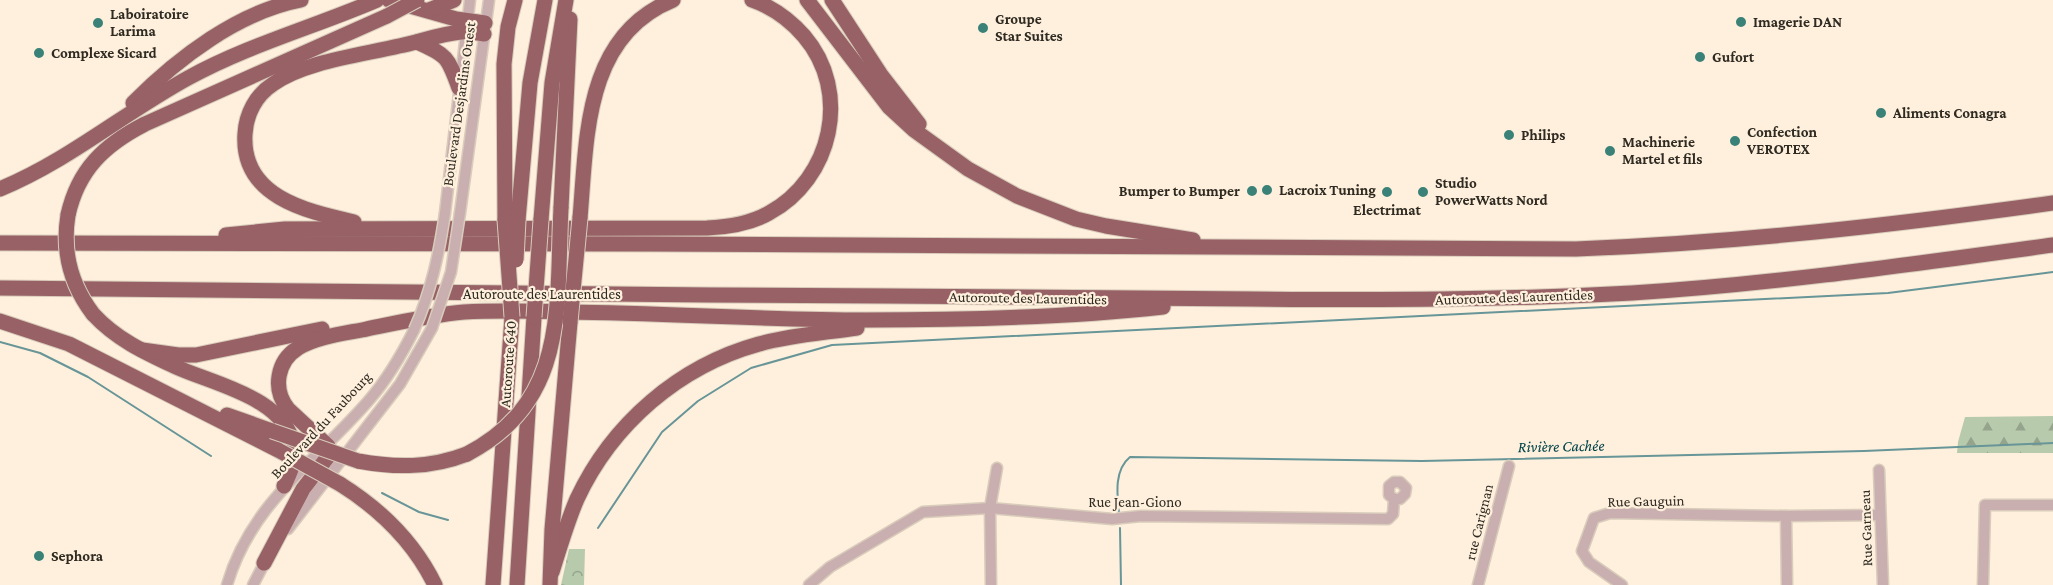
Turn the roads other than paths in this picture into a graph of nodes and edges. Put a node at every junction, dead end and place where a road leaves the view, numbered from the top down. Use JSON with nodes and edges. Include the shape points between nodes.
{"nodes":[{"id":1,"x":302,"y":0,"type":"edge"},
{"id":2,"x":377,"y":0,"type":"edge"},
{"id":3,"x":389,"y":0,"type":"edge"},
{"id":4,"x":417,"y":0,"type":"edge"},
{"id":5,"x":454,"y":0,"type":"edge"},
{"id":6,"x":470,"y":0,"type":"edge"},
{"id":7,"x":489,"y":0,"type":"edge"},
{"id":8,"x":515,"y":0,"type":"edge"},
{"id":9,"x":545,"y":0,"type":"edge"},
{"id":10,"x":566,"y":0,"type":"edge"},
{"id":11,"x":570,"y":0,"type":"edge"},
{"id":12,"x":673,"y":0,"type":"edge"},
{"id":13,"x":752,"y":0,"type":"edge"},
{"id":14,"x":807,"y":0,"type":"edge"},
{"id":15,"x":832,"y":0,"type":"edge"},
{"id":16,"x":429,"y":10,"type":"junction"},
{"id":17,"x":466,"y":26,"type":"junction"},
{"id":18,"x":484,"y":28,"type":"junction"},
{"id":19,"x":417,"y":42,"type":"junction"},
{"id":20,"x":459,"y":88,"type":"junction"},
{"id":21,"x":105,"y":130,"type":"junction"},
{"id":22,"x":936,"y":145,"type":"junction"},
{"id":23,"x":0,"y":189,"type":"edge"},
{"id":24,"x":2053,"y":195,"type":"edge"},
{"id":25,"x":2053,"y":203,"type":"edge"},
{"id":26,"x":1985,"y":212,"type":"junction"},
{"id":27,"x":445,"y":213,"type":"joint"},
{"id":28,"x":460,"y":213,"type":"joint"},
{"id":29,"x":512,"y":220,"type":"junction"},
{"id":30,"x":377,"y":228,"type":"junction"},
{"id":31,"x":0,"y":243,"type":"edge"},
{"id":32,"x":147,"y":243,"type":"junction"},
{"id":33,"x":2053,"y":245,"type":"edge"},
{"id":34,"x":1238,"y":248,"type":"junction"},
{"id":35,"x":0,"y":288,"type":"edge"},
{"id":36,"x":489,"y":293,"type":"junction"},
{"id":37,"x":1232,"y":299,"type":"junction"},
{"id":38,"x":910,"y":320,"type":"junction"},
{"id":39,"x":0,"y":321,"type":"edge"},
{"id":40,"x":142,"y":350,"type":"junction"},
{"id":41,"x":178,"y":398,"type":"junction"},
{"id":42,"x":326,"y":445,"type":"junction"},
{"id":43,"x":1509,"y":466,"type":"dead end"},
{"id":44,"x":997,"y":468,"type":"dead end"},
{"id":45,"x":1879,"y":470,"type":"dead end"},
{"id":46,"x":284,"y":486,"type":"junction"},
{"id":47,"x":1394,"y":499,"type":"dead end"},
{"id":48,"x":2053,"y":505,"type":"edge"},
{"id":49,"x":990,"y":508,"type":"junction"},
{"id":50,"x":1880,"y":515,"type":"junction"},
{"id":51,"x":1786,"y":516,"type":"junction"},
{"id":52,"x":264,"y":563,"type":"junction"},
{"id":53,"x":551,"y":578,"type":"edge"},
{"id":54,"x":227,"y":585,"type":"edge"},
{"id":55,"x":254,"y":585,"type":"edge"},
{"id":56,"x":435,"y":585,"type":"edge"},
{"id":57,"x":493,"y":585,"type":"edge"},
{"id":58,"x":518,"y":585,"type":"edge"},
{"id":59,"x":809,"y":585,"type":"edge"},
{"id":60,"x":991,"y":585,"type":"edge"},
{"id":61,"x":1478,"y":585,"type":"edge"},
{"id":62,"x":1622,"y":585,"type":"edge"},
{"id":63,"x":1787,"y":585,"type":"edge"},
{"id":64,"x":1882,"y":585,"type":"edge"},
{"id":65,"x":1983,"y":585,"type":"edge"}],
"edges":[{"from":1,"to":21,"type":"highway","via":[[252,15],[220,33],[145,92]]},
{"from":2,"to":21,"type":"highway","via":[[213,65]]},
{"from":3,"to":16,"type":"highway"},
{"from":4,"to":40,"type":"highway","bridge":true,"via":[[145,124],[108,147],[89,168],[68,215],[69,263],[76,287],[93,314],[114,334]]},
{"from":5,"to":16,"type":"highway"},
{"from":6,"to":17,"type":"street","name":"Boulevard Desjardins Ouest"},
{"from":7,"to":18,"type":"street","name":"Boulevard Desjardins Ouest"},
{"from":8,"to":29,"type":"highway","via":[[507,27],[504,64]]},
{"from":9,"to":29,"type":"highway"},
{"from":10,"to":58,"type":"highway","name":"Autoroute 640","bridge":true,"via":[[552,83]]},
{"from":11,"to":41,"type":"highway","bridge":true,"via":[[551,351],[536,390],[513,422],[490,441],[448,461],[392,466],[358,460]]},
{"from":12,"to":53,"type":"highway","bridge":true,"via":[[652,10],[619,39],[598,81],[590,120],[570,322]]},
{"from":13,"to":30,"type":"highway","via":[[789,20],[807,40],[825,74],[830,100],[829,130],[820,159],[800,189],[771,212],[746,223],[707,228]]},
{"from":14,"to":22,"type":"highway","via":[[889,107]]},
{"from":15,"to":22,"type":"highway","via":[[892,90]]},
{"from":16,"to":17,"type":"highway"},
{"from":17,"to":18,"type":"highway"},
{"from":17,"to":19,"type":"highway"},
{"from":17,"to":20,"type":"street","name":"Boulevard Desjardins Ouest"},
{"from":18,"to":28,"type":"street","name":"Boulevard Desjardins Ouest"},
{"from":19,"to":20,"type":"highway","via":[[445,57]]},
{"from":19,"to":30,"type":"highway","via":[[286,76],[259,96],[245,126],[245,150],[251,166],[275,195],[307,211]]},
{"from":20,"to":27,"type":"street","name":"Boulevard Desjardins Ouest"},
{"from":21,"to":23,"type":"highway","via":[[55,162]]},
{"from":22,"to":34,"type":"highway","via":[[993,183],[1058,213],[1106,226]]},
{"from":24,"to":26,"type":"highway"},
{"from":25,"to":26,"type":"highway"},
{"from":26,"to":34,"type":"highway","via":[[1828,232],[1653,246],[1517,250]]},
{"from":27,"to":42,"type":"street","name":"Boulevard du Faubourg","bridge":true,"via":[[435,273],[414,330],[381,384]]},
{"from":28,"to":52,"type":"street","name":"Boulevard du Faubourg","bridge":true,"via":[[451,272],[432,328],[413,363]]},
{"from":29,"to":57,"type":"highway","name":"Autoroute 640","bridge":true,"via":[[512,317]]},
{"from":30,"to":32,"type":"highway","via":[[285,229]]},
{"from":31,"to":32,"type":"highway"},
{"from":32,"to":34,"type":"highway"},
{"from":33,"to":37,"type":"highway","name":"Autoroute des Laurentides","via":[[1851,273],[1632,293],[1437,300]]},
{"from":35,"to":36,"type":"highway","name":"Autoroute des Laurentides"},
{"from":36,"to":37,"type":"highway","name":"Autoroute des Laurentides"},
{"from":36,"to":40,"type":"highway","via":[[206,354]]},
{"from":37,"to":38,"type":"highway","via":[[1107,313]]},
{"from":38,"to":42,"type":"highway","via":[[482,311],[432,316],[343,334],[300,347],[288,356],[279,375],[283,403]]},
{"from":38,"to":53,"type":"highway","via":[[758,345],[719,358],[673,384],[633,418],[597,463],[577,499]]},
{"from":39,"to":41,"type":"highway","via":[[69,344]]},
{"from":40,"to":46,"type":"highway","via":[[255,399],[280,417],[295,452]]},
{"from":41,"to":56,"type":"highway","bridge":true,"via":[[340,484],[372,507],[400,533]]},
{"from":42,"to":46,"type":"street","name":"Boulevard du Faubourg"},
{"from":42,"to":52,"type":"highway","via":[[329,456],[303,489]]},
{"from":43,"to":61,"type":"street","name":"rue Carignan"},
{"from":44,"to":49,"type":"street"},
{"from":45,"to":50,"type":"street","name":"Rue Garneau"},
{"from":46,"to":54,"type":"street","name":"Boulevard du Faubourg","via":[[250,532]]},
{"from":47,"to":49,"type":"street","name":"Rue Jean-Giono","via":[[1393,514],[1388,519],[1112,519]]},
{"from":48,"to":65,"type":"street","via":[[1985,505]]},
{"from":49,"to":59,"type":"street","name":"Rue Jean-Giono","via":[[923,512],[830,567]]},
{"from":49,"to":60,"type":"street"},
{"from":50,"to":51,"type":"street","name":"Rue Gauguin"},
{"from":50,"to":64,"type":"street","name":"Rue Garneau"},
{"from":51,"to":62,"type":"street","name":"Rue Gauguin","via":[[1610,513],[1594,518],[1582,551],[1589,562]]},
{"from":51,"to":63,"type":"street"},
{"from":52,"to":55,"type":"street","name":"Boulevard du Faubourg"}]}
